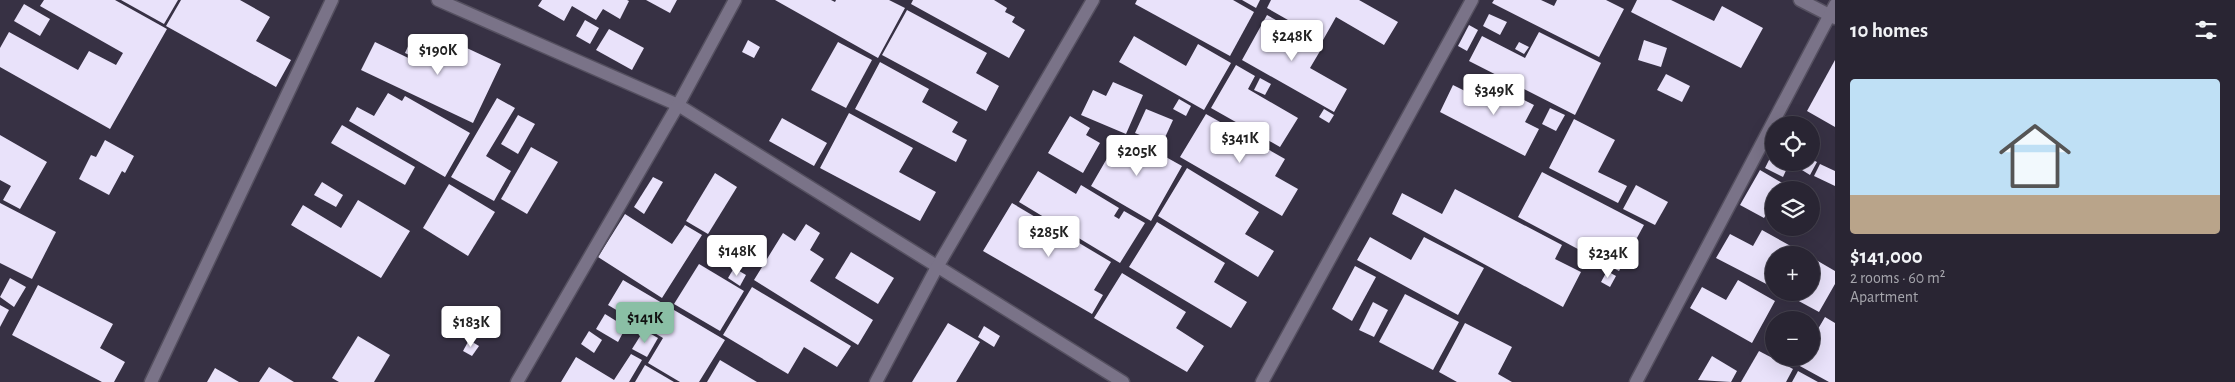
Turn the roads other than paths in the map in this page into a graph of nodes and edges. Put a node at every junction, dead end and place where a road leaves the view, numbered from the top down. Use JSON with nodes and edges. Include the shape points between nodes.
{"nodes":[{"id":1,"x":332,"y":0,"type":"edge"},
{"id":2,"x":438,"y":0,"type":"edge"},
{"id":3,"x":735,"y":0,"type":"edge"},
{"id":4,"x":1093,"y":0,"type":"edge"},
{"id":5,"x":1472,"y":0,"type":"edge"},
{"id":6,"x":1800,"y":0,"type":"edge"},
{"id":7,"x":1833,"y":13,"type":"edge"},
{"id":8,"x":678,"y":105,"type":"junction"},
{"id":9,"x":937,"y":268,"type":"junction"},
{"id":10,"x":151,"y":382,"type":"edge"},
{"id":11,"x":517,"y":382,"type":"edge"},
{"id":12,"x":876,"y":382,"type":"edge"},
{"id":13,"x":1123,"y":382,"type":"edge"},
{"id":14,"x":1262,"y":382,"type":"edge"},
{"id":15,"x":1636,"y":382,"type":"edge"}],
"edges":[{"from":1,"to":10,"type":"street"},
{"from":2,"to":8,"type":"street"},
{"from":3,"to":8,"type":"street"},
{"from":4,"to":9,"type":"street"},
{"from":5,"to":14,"type":"street"},
{"from":6,"to":7,"type":"street"},
{"from":7,"to":15,"type":"street"},
{"from":8,"to":9,"type":"street"},
{"from":8,"to":11,"type":"street"},
{"from":9,"to":12,"type":"street"},
{"from":9,"to":13,"type":"street"}]}
